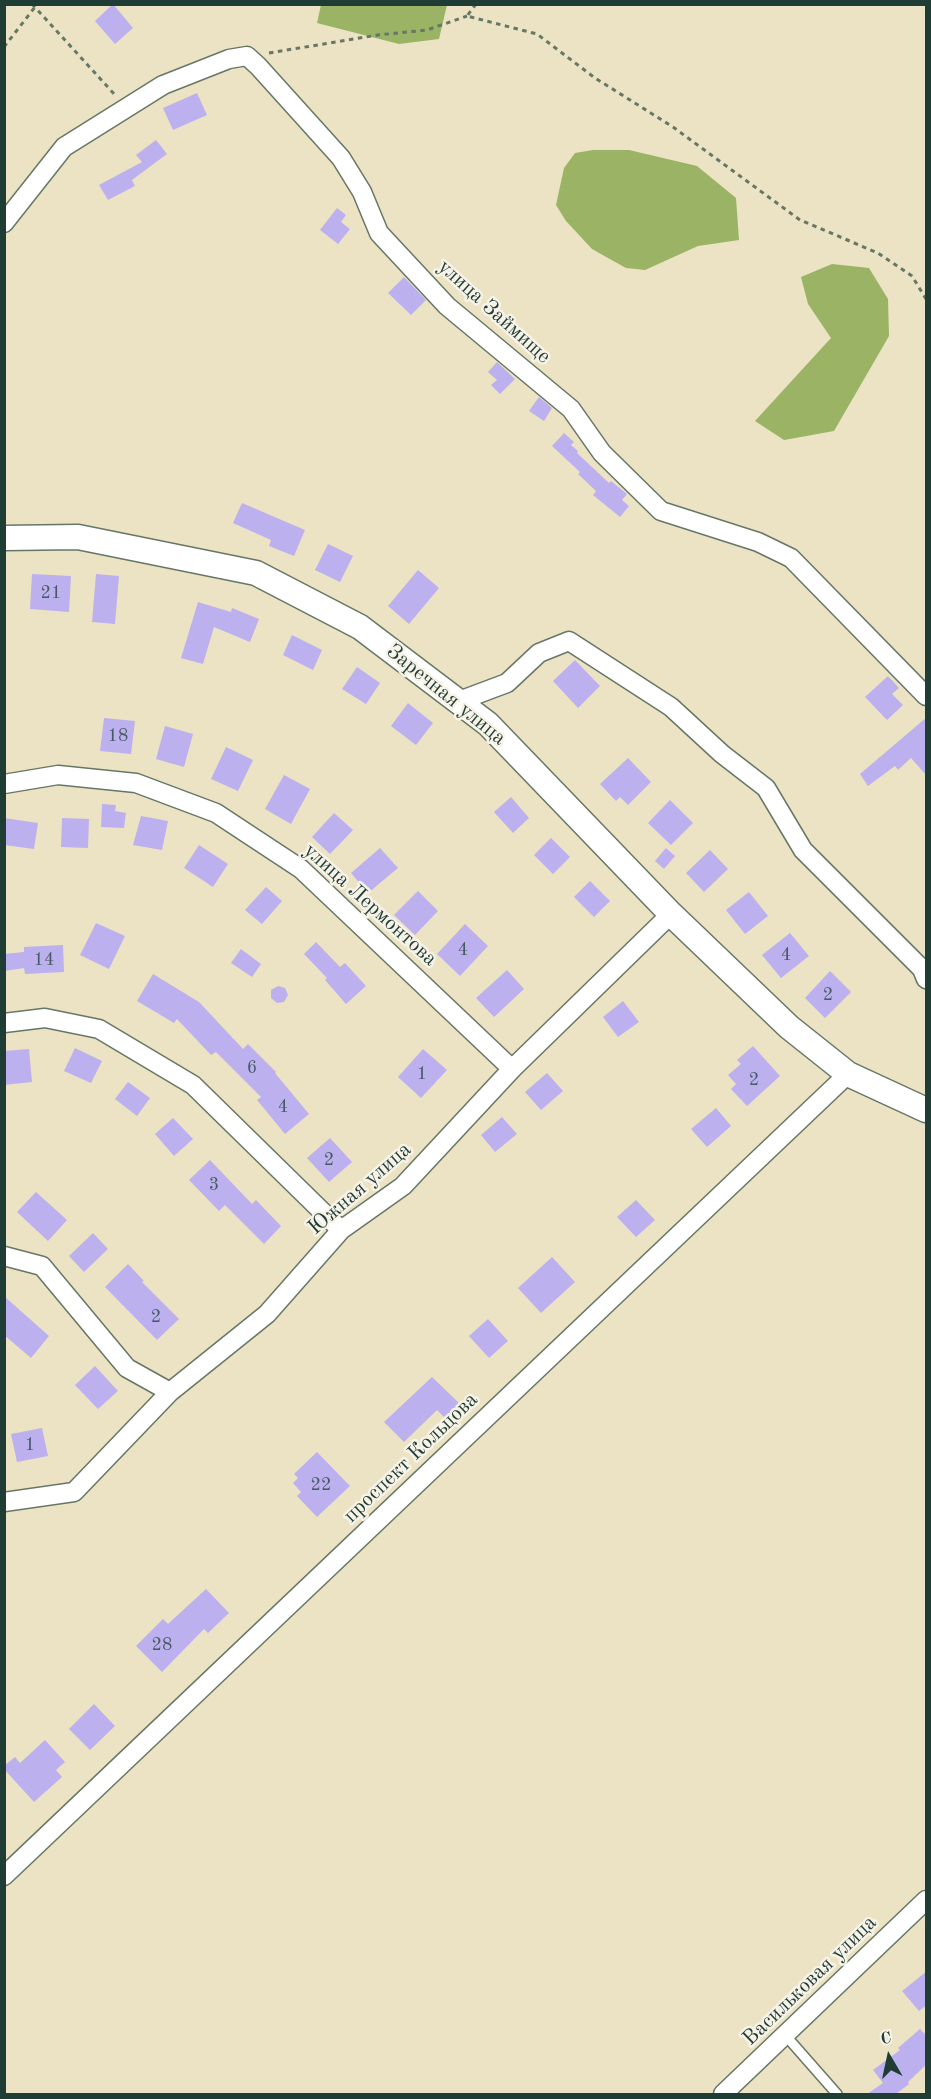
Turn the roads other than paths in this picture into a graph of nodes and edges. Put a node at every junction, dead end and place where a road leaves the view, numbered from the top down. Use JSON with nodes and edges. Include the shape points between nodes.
{"nodes":[{"id":1,"x":4,"y":223,"type":"edge"},
{"id":2,"x":4,"y":538,"type":"edge"},
{"id":3,"x":927,"y":696,"type":"edge"},
{"id":4,"x":459,"y":701,"type":"junction"},
{"id":5,"x":4,"y":784,"type":"edge"},
{"id":6,"x":671,"y":914,"type":"junction"},
{"id":7,"x":927,"y":979,"type":"edge"},
{"id":8,"x":4,"y":1023,"type":"edge"},
{"id":9,"x":512,"y":1069,"type":"junction"},
{"id":10,"x":848,"y":1074,"type":"junction"},
{"id":11,"x":927,"y":1110,"type":"edge"},
{"id":12,"x":341,"y":1230,"type":"junction"},
{"id":13,"x":4,"y":1256,"type":"edge"},
{"id":14,"x":170,"y":1392,"type":"junction"},
{"id":15,"x":4,"y":1502,"type":"edge"},
{"id":16,"x":4,"y":1876,"type":"edge"},
{"id":17,"x":927,"y":1900,"type":"edge"},
{"id":18,"x":786,"y":2036,"type":"junction"},
{"id":19,"x":723,"y":2094,"type":"edge"},
{"id":20,"x":837,"y":2094,"type":"edge"}],
"edges":[{"from":1,"to":3,"type":"street","name":"улица Займище","via":[[64,147],[163,85],[229,59],[247,56],[341,158],[362,192],[379,233],[447,306],[571,409],[602,453],[660,511],[758,542],[791,558]]},
{"from":2,"to":4,"type":"street","name":"Заречная улица","via":[[78,537],[256,573],[360,627]]},
{"from":4,"to":6,"type":"street","name":"Заречная улица","via":[[488,724]]},
{"from":4,"to":7,"type":"street","via":[[507,683],[539,652],[569,641],[671,707],[766,788],[803,850],[922,969]]},
{"from":5,"to":9,"type":"street","name":"улица Лермонтова","via":[[58,775],[136,783],[216,813],[301,869]]},
{"from":6,"to":9,"type":"street","name":"Южная улица"},
{"from":6,"to":10,"type":"street","name":"Заречная улица","via":[[789,1026]]},
{"from":8,"to":12,"type":"street","via":[[45,1018],[99,1029],[193,1084]]},
{"from":9,"to":12,"type":"street","name":"Южная улица","via":[[403,1186]]},
{"from":10,"to":11,"type":"street","name":"Заречная улица"},
{"from":10,"to":16,"type":"street","name":"проспект Кольцова"},
{"from":12,"to":14,"type":"street","name":"Южная улица","via":[[267,1314]]},
{"from":13,"to":14,"type":"street","via":[[42,1266],[126,1368]]},
{"from":14,"to":15,"type":"street","name":"Южная улица","via":[[74,1492]]},
{"from":17,"to":18,"type":"street","name":"Васильковая улица"},
{"from":18,"to":19,"type":"street","name":"Васильковая улица"},
{"from":18,"to":20,"type":"lane"}]}
